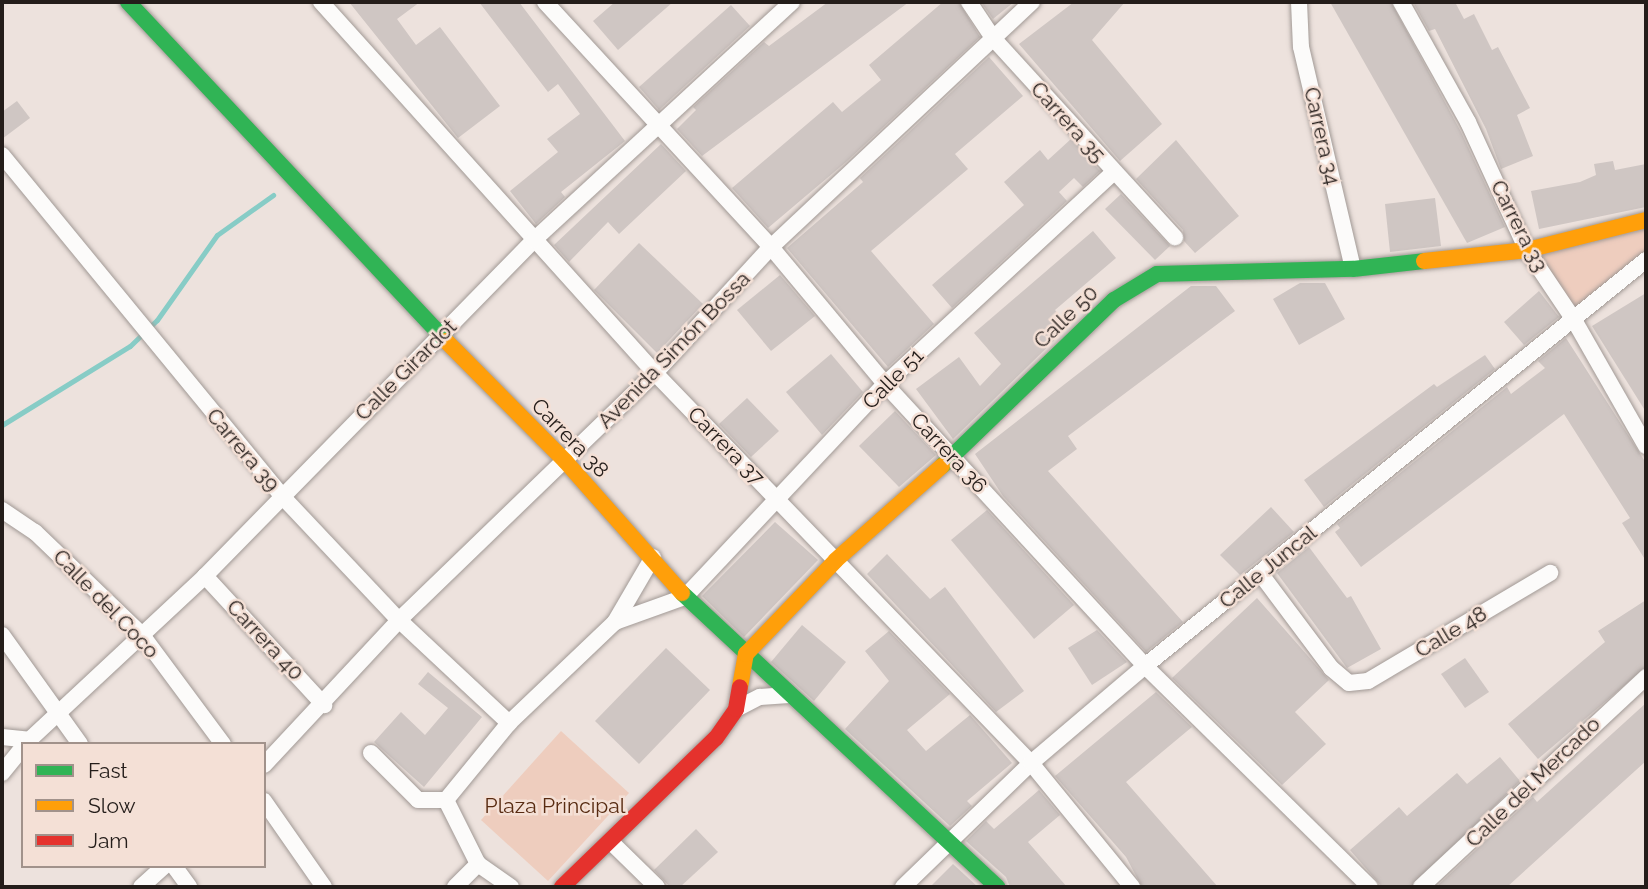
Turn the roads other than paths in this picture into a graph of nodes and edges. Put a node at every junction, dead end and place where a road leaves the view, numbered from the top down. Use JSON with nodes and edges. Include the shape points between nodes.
{"nodes":[{"id":1,"x":128,"y":2,"type":"edge"},
{"id":2,"x":321,"y":2,"type":"edge"},
{"id":3,"x":545,"y":2,"type":"edge"},
{"id":4,"x":792,"y":2,"type":"edge"},
{"id":5,"x":969,"y":2,"type":"edge"},
{"id":6,"x":1032,"y":2,"type":"edge"},
{"id":7,"x":1299,"y":2,"type":"edge"},
{"id":8,"x":1401,"y":2,"type":"edge"},
{"id":9,"x":993,"y":38,"type":"junction"},
{"id":10,"x":656,"y":127,"type":"junction"},
{"id":11,"x":2,"y":155,"type":"edge"},
{"id":12,"x":1114,"y":173,"type":"junction"},
{"id":13,"x":1646,"y":220,"type":"edge"},
{"id":14,"x":1175,"y":237,"type":"dead end"},
{"id":15,"x":534,"y":240,"type":"junction"},
{"id":16,"x":771,"y":247,"type":"junction"},
{"id":17,"x":1527,"y":250,"type":"junction"},
{"id":18,"x":1646,"y":260,"type":"edge"},
{"id":19,"x":1353,"y":270,"type":"junction"},
{"id":20,"x":1574,"y":320,"type":"junction"},
{"id":21,"x":440,"y":335,"type":"junction"},
{"id":22,"x":655,"y":373,"type":"junction"},
{"id":23,"x":885,"y":384,"type":"junction"},
{"id":24,"x":1646,"y":446,"type":"edge"},
{"id":25,"x":953,"y":457,"type":"junction"},
{"id":26,"x":566,"y":462,"type":"junction"},
{"id":27,"x":281,"y":495,"type":"junction"},
{"id":28,"x":779,"y":500,"type":"junction"},
{"id":29,"x":2,"y":510,"type":"edge"},
{"id":30,"x":653,"y":557,"type":"junction"},
{"id":31,"x":836,"y":560,"type":"junction"},
{"id":32,"x":1260,"y":573,"type":"junction"},
{"id":33,"x":1550,"y":573,"type":"dead end"},
{"id":34,"x":205,"y":576,"type":"junction"},
{"id":35,"x":685,"y":597,"type":"junction"},
{"id":36,"x":399,"y":620,"type":"junction"},
{"id":37,"x":615,"y":622,"type":"junction"},
{"id":38,"x":2,"y":635,"type":"edge"},
{"id":39,"x":142,"y":635,"type":"junction"},
{"id":40,"x":746,"y":654,"type":"junction"},
{"id":41,"x":1145,"y":666,"type":"junction"},
{"id":42,"x":1646,"y":677,"type":"edge"},
{"id":43,"x":789,"y":695,"type":"junction"},
{"id":44,"x":324,"y":705,"type":"junction"},
{"id":45,"x":736,"y":709,"type":"junction"},
{"id":46,"x":58,"y":715,"type":"junction"},
{"id":47,"x":509,"y":723,"type":"junction"},
{"id":48,"x":2,"y":737,"type":"edge"},
{"id":49,"x":28,"y":742,"type":"edge"},
{"id":50,"x":78,"y":742,"type":"edge"},
{"id":51,"x":222,"y":742,"type":"edge"},
{"id":52,"x":21,"y":743,"type":"edge"},
{"id":53,"x":21,"y":750,"type":"edge"},
{"id":54,"x":371,"y":753,"type":"dead end"},
{"id":55,"x":266,"y":763,"type":"edge"},
{"id":56,"x":1031,"y":763,"type":"junction"},
{"id":57,"x":2,"y":773,"type":"edge"},
{"id":58,"x":446,"y":800,"type":"junction"},
{"id":59,"x":266,"y":804,"type":"edge"},
{"id":60,"x":950,"y":841,"type":"junction"},
{"id":61,"x":611,"y":842,"type":"junction"},
{"id":62,"x":478,"y":864,"type":"junction"},
{"id":63,"x":162,"y":868,"type":"edge"},
{"id":64,"x":175,"y":868,"type":"edge"},
{"id":65,"x":141,"y":887,"type":"edge"},
{"id":66,"x":189,"y":887,"type":"edge"},
{"id":67,"x":324,"y":887,"type":"edge"},
{"id":68,"x":455,"y":887,"type":"edge"},
{"id":69,"x":511,"y":887,"type":"edge"},
{"id":70,"x":562,"y":887,"type":"edge"},
{"id":71,"x":657,"y":887,"type":"edge"},
{"id":72,"x":902,"y":887,"type":"edge"},
{"id":73,"x":997,"y":887,"type":"edge"},
{"id":74,"x":1132,"y":887,"type":"edge"},
{"id":75,"x":1370,"y":887,"type":"edge"},
{"id":76,"x":1421,"y":887,"type":"edge"}],
"edges":[{"from":1,"to":21,"type":"street","name":"Carrera 38"},
{"from":2,"to":15,"type":"street","name":"Carrera 37"},
{"from":3,"to":10,"type":"street","name":"Carrera 36"},
{"from":4,"to":10,"type":"street","name":"Calle Girardot"},
{"from":5,"to":9,"type":"street","name":"Carrera 35"},
{"from":6,"to":9,"type":"street","name":"Avenida Simón Bossa"},
{"from":7,"to":19,"type":"street","name":"Carrera 34","via":[[1301,47]]},
{"from":8,"to":17,"type":"street","name":"Carrera 33","via":[[1468,122]]},
{"from":9,"to":12,"type":"street","name":"Carrera 35"},
{"from":9,"to":16,"type":"street","name":"Avenida Simón Bossa"},
{"from":10,"to":15,"type":"street","name":"Calle Girardot"},
{"from":10,"to":16,"type":"street","name":"Carrera 36"},
{"from":11,"to":27,"type":"street","name":"Carrera 39"},
{"from":12,"to":14,"type":"street","name":"Carrera 35"},
{"from":12,"to":23,"type":"street","name":"Calle 51"},
{"from":13,"to":17,"type":"street","name":"Calle 50"},
{"from":15,"to":21,"type":"street","name":"Calle Girardot"},
{"from":15,"to":22,"type":"street","name":"Carrera 37"},
{"from":16,"to":22,"type":"street","name":"Avenida Simón Bossa"},
{"from":16,"to":23,"type":"street","name":"Carrera 36"},
{"from":17,"to":19,"type":"street","name":"Calle 50"},
{"from":17,"to":20,"type":"street","name":"Carrera 33"},
{"from":18,"to":20,"type":"street","name":"Calle Juncal"},
{"from":19,"to":25,"type":"street","name":"Calle 50","via":[[1157,274],[1114,300]]},
{"from":20,"to":24,"type":"street","name":"Carrera 33"},
{"from":20,"to":32,"type":"street","name":"Calle Juncal"},
{"from":21,"to":26,"type":"street","name":"Carrera 38"},
{"from":21,"to":27,"type":"street","name":"Calle Girardot"},
{"from":22,"to":26,"type":"street","name":"Avenida Simón Bossa"},
{"from":22,"to":28,"type":"street","name":"Carrera 37"},
{"from":23,"to":25,"type":"street","name":"Carrera 36"},
{"from":23,"to":28,"type":"street","name":"Calle 51"},
{"from":25,"to":31,"type":"street","name":"Calle 50"},
{"from":25,"to":41,"type":"street","name":"Carrera 36"},
{"from":26,"to":30,"type":"street","name":"Carrera 38"},
{"from":26,"to":36,"type":"street","name":"Avenida Simón Bossa"},
{"from":27,"to":34,"type":"street","name":"Calle Girardot"},
{"from":27,"to":36,"type":"street","name":"Carrera 39"},
{"from":28,"to":31,"type":"street","name":"Carrera 37"},
{"from":28,"to":35,"type":"street","name":"Calle 51"},
{"from":29,"to":39,"type":"street","name":"Calle del Coco","via":[[35,532]]},
{"from":30,"to":35,"type":"street","name":"Carrera 38"},
{"from":30,"to":37,"type":"street"},
{"from":31,"to":40,"type":"street","name":"Calle 50"},
{"from":31,"to":56,"type":"street","name":"Carrera 37"},
{"from":32,"to":33,"type":"street","name":"Calle 48","via":[[1331,668],[1349,682],[1368,681]]},
{"from":32,"to":41,"type":"street","name":"Calle Juncal"},
{"from":34,"to":39,"type":"street","name":"Calle Girardot"},
{"from":34,"to":44,"type":"street","name":"Carrera 40"},
{"from":35,"to":37,"type":"street"},
{"from":35,"to":40,"type":"street","name":"Carrera 38"},
{"from":36,"to":44,"type":"street","name":"Avenida Simón Bossa"},
{"from":36,"to":47,"type":"street","name":"Carrera 39"},
{"from":37,"to":47,"type":"street"},
{"from":38,"to":46,"type":"street"},
{"from":39,"to":46,"type":"street","name":"Calle Girardot"},
{"from":39,"to":51,"type":"street","name":"Calle del Coco"},
{"from":40,"to":43,"type":"street","name":"Carrera 38"},
{"from":40,"to":45,"type":"street"},
{"from":41,"to":56,"type":"street","name":"Calle Juncal"},
{"from":41,"to":75,"type":"street","name":"Carrera 36"},
{"from":42,"to":76,"type":"street","name":"Calle del Mercado"},
{"from":43,"to":45,"type":"street","via":[[760,696]]},
{"from":43,"to":60,"type":"street","name":"Carrera 38"},
{"from":44,"to":55,"type":"street","name":"Avenida Simón Bossa"},
{"from":45,"to":61,"type":"street","via":[[716,738]]},
{"from":46,"to":49,"type":"street","name":"Calle Girardot"},
{"from":46,"to":50,"type":"street"},
{"from":47,"to":58,"type":"street"},
{"from":48,"to":52,"type":"street"},
{"from":53,"to":57,"type":"street","name":"Calle Girardot"},
{"from":54,"to":58,"type":"street","via":[[418,800]]},
{"from":56,"to":60,"type":"street","name":"Calle Juncal"},
{"from":56,"to":74,"type":"street","name":"Carrera 37"},
{"from":58,"to":62,"type":"street"},
{"from":59,"to":67,"type":"street"},
{"from":60,"to":72,"type":"street","name":"Calle Juncal"},
{"from":60,"to":73,"type":"street","name":"Carrera 38"},
{"from":61,"to":70,"type":"street"},
{"from":61,"to":71,"type":"street"},
{"from":62,"to":68,"type":"street"},
{"from":62,"to":69,"type":"street"},
{"from":63,"to":65,"type":"street"},
{"from":64,"to":66,"type":"street"}]}
